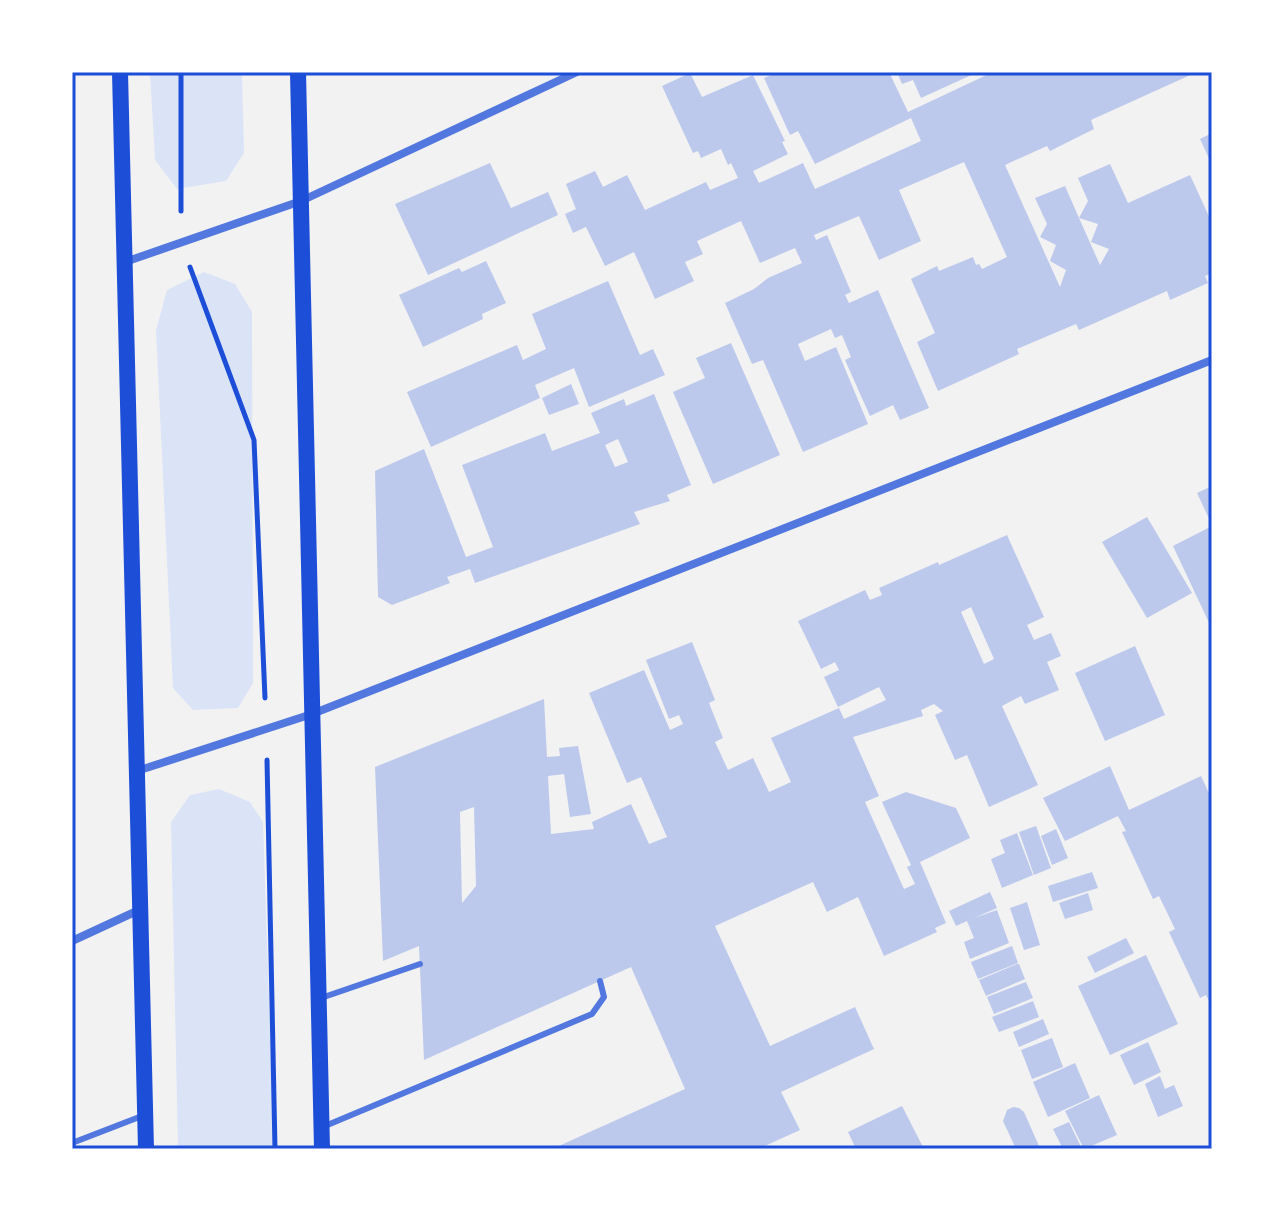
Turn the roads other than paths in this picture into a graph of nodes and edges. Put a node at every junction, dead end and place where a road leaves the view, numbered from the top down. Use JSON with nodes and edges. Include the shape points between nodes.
{"nodes":[{"id":1,"x":120,"y":72,"type":"edge"},
{"id":2,"x":298,"y":72,"type":"edge"},
{"id":3,"x":577,"y":72,"type":"edge"},
{"id":4,"x":301,"y":201,"type":"junction"},
{"id":5,"x":124,"y":262,"type":"junction"},
{"id":6,"x":1212,"y":360,"type":"edge"},
{"id":7,"x":312,"y":714,"type":"junction"},
{"id":8,"x":136,"y":771,"type":"junction"},
{"id":9,"x":140,"y":909,"type":"junction"},
{"id":10,"x":72,"y":941,"type":"edge"},
{"id":11,"x":420,"y":964,"type":"dead end"},
{"id":12,"x":600,"y":981,"type":"dead end"},
{"id":13,"x":319,"y":999,"type":"junction"},
{"id":14,"x":145,"y":1114,"type":"junction"},
{"id":15,"x":321,"y":1127,"type":"junction"},
{"id":16,"x":72,"y":1143,"type":"edge"},
{"id":17,"x":146,"y":1149,"type":"edge"},
{"id":18,"x":322,"y":1149,"type":"edge"}],
"edges":[{"from":1,"to":5,"type":"main road"},
{"from":2,"to":4,"type":"main road"},
{"from":3,"to":4,"type":"street"},
{"from":4,"to":5,"type":"street"},
{"from":4,"to":7,"type":"main road"},
{"from":5,"to":8,"type":"main road"},
{"from":6,"to":7,"type":"street"},
{"from":7,"to":8,"type":"street"},
{"from":7,"to":13,"type":"main road"},
{"from":8,"to":9,"type":"main road"},
{"from":9,"to":10,"type":"street"},
{"from":9,"to":14,"type":"main road"},
{"from":11,"to":13,"type":"lane"},
{"from":12,"to":15,"type":"lane","via":[[604,997],[592,1014]]},
{"from":13,"to":15,"type":"main road"},
{"from":14,"to":16,"type":"lane"},
{"from":14,"to":17,"type":"main road"},
{"from":15,"to":18,"type":"main road"}]}
